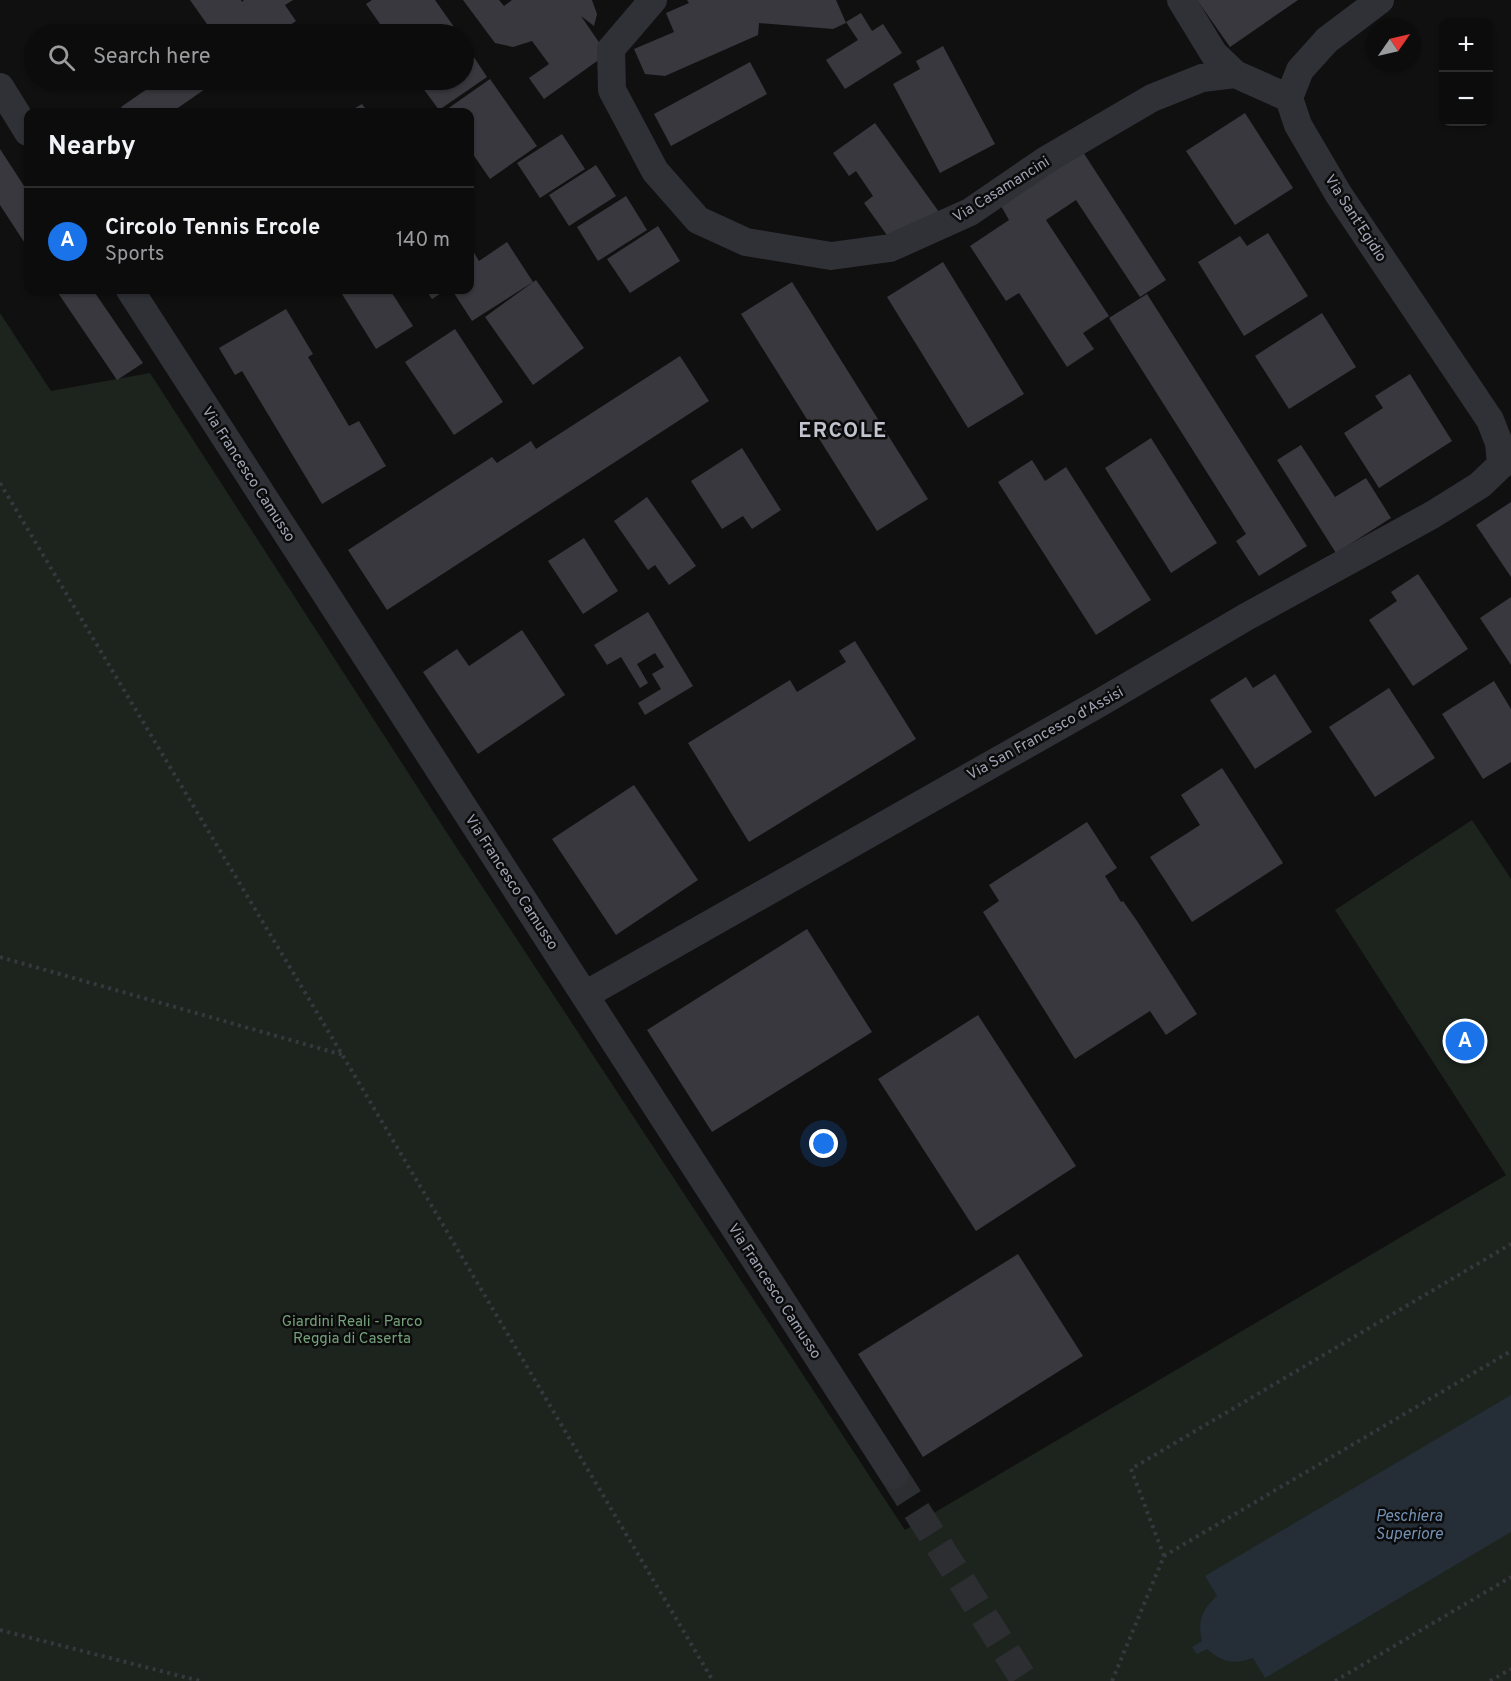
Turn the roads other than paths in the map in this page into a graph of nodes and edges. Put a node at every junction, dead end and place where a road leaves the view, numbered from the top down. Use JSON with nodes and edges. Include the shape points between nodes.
{"nodes":[{"id":1,"x":653,"y":0,"type":"edge"},
{"id":2,"x":1181,"y":0,"type":"edge"},
{"id":3,"x":1380,"y":0,"type":"edge"},
{"id":4,"x":1235,"y":74,"type":"junction"},
{"id":5,"x":0,"y":87,"type":"edge"},
{"id":6,"x":1289,"y":98,"type":"junction"},
{"id":7,"x":24,"y":126,"type":"edge"},
{"id":8,"x":133,"y":294,"type":"edge"},
{"id":9,"x":1506,"y":467,"type":"edge"},
{"id":10,"x":585,"y":995,"type":"junction"},
{"id":11,"x":894,"y":1475,"type":"tunnel mouth"}],
"edges":[{"from":1,"to":4,"type":"street","name":"Via Casamancini","via":[[611,49],[612,90],[655,171],[698,220],[746,242],[831,256],[890,248],[970,212],[1046,160],[1152,98],[1202,78]]},
{"from":2,"to":4,"type":"street","via":[[1214,54]]},
{"from":3,"to":6,"type":"street","via":[[1327,40],[1300,70]]},
{"from":4,"to":6,"type":"street"},
{"from":5,"to":7,"type":"street"},
{"from":6,"to":9,"type":"street","name":"Via Sant'Egidio","via":[[1298,125],[1339,195],[1490,420]]},
{"from":8,"to":10,"type":"street","name":"Via Francesco Camusso"},
{"from":9,"to":10,"type":"street","name":"Via San Francesco d'Assisi","via":[[1432,515]]},
{"from":10,"to":11,"type":"street","name":"Via Francesco Camusso"}]}
